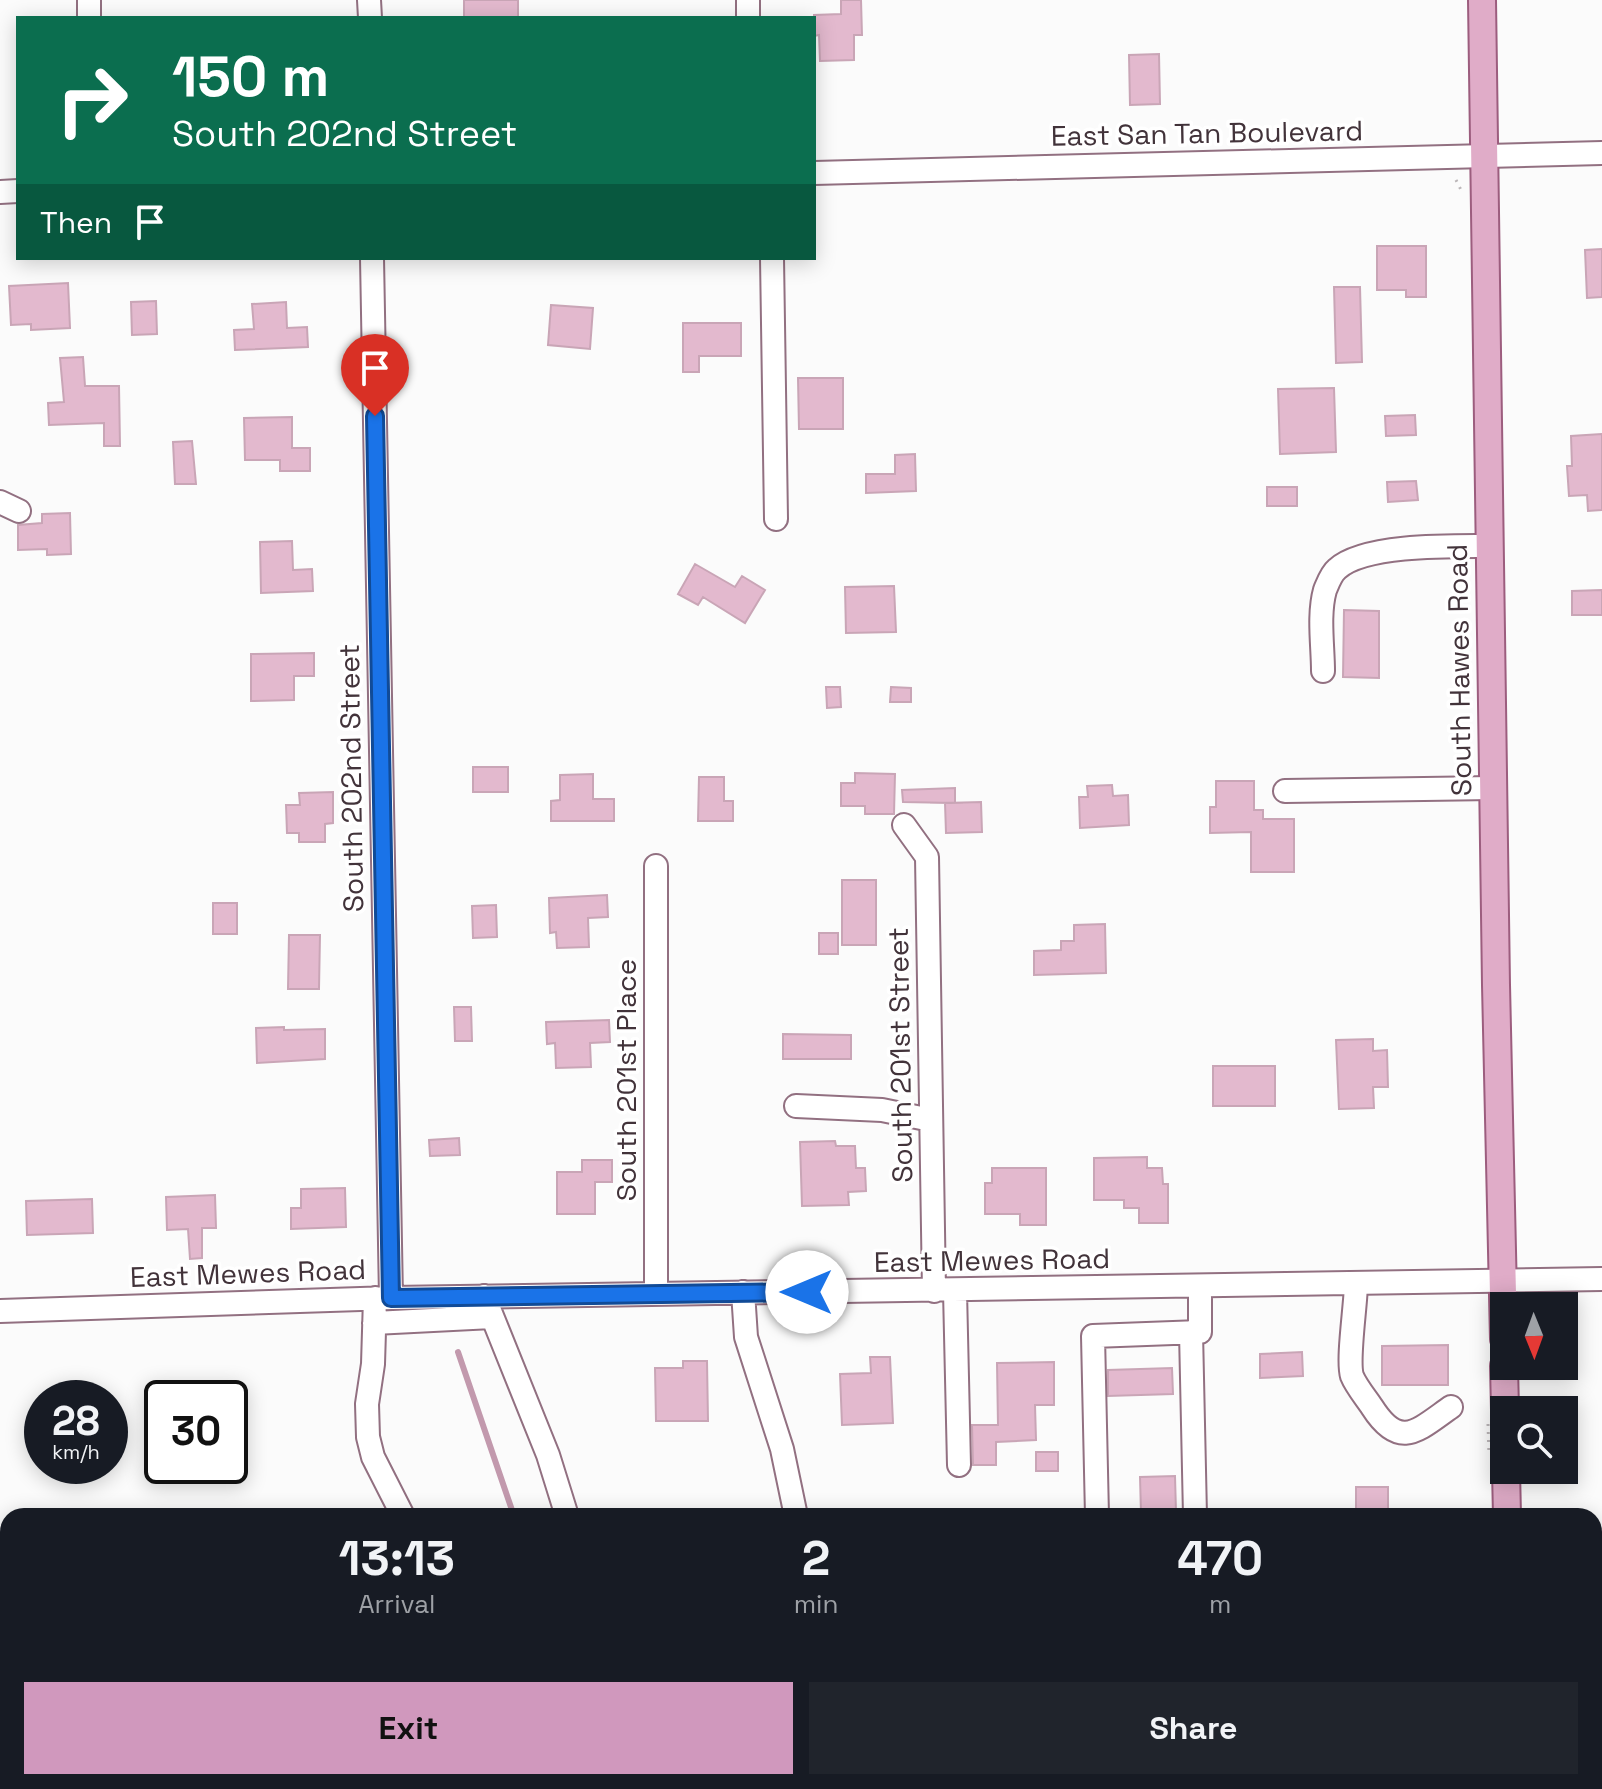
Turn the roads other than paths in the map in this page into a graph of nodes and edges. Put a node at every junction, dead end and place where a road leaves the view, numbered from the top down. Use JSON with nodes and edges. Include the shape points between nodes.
{"nodes":[{"id":1,"x":1482,"y":0,"type":"edge"},
{"id":2,"x":1602,"y":153,"type":"edge"},
{"id":3,"x":1483,"y":156,"type":"junction"},
{"id":4,"x":816,"y":173,"type":"edge"},
{"id":5,"x":372,"y":260,"type":"edge"},
{"id":6,"x":772,"y":260,"type":"edge"},
{"id":7,"x":776,"y":519,"type":"dead end"},
{"id":8,"x":1489,"y":546,"type":"junction"},
{"id":9,"x":1323,"y":671,"type":"dead end"},
{"id":10,"x":1493,"y":788,"type":"junction"},
{"id":11,"x":1285,"y":791,"type":"dead end"},
{"id":12,"x":904,"y":825,"type":"dead end"},
{"id":13,"x":656,"y":866,"type":"dead end"},
{"id":14,"x":796,"y":1106,"type":"dead end"},
{"id":15,"x":931,"y":1120,"type":"junction"},
{"id":16,"x":1602,"y":1279,"type":"edge"},
{"id":17,"x":1503,"y":1281,"type":"junction"},
{"id":18,"x":1356,"y":1283,"type":"junction"},
{"id":19,"x":1200,"y":1286,"type":"junction"},
{"id":20,"x":944,"y":1291,"type":"junction"},
{"id":21,"x":743,"y":1292,"type":"junction"},
{"id":22,"x":1503,"y":1292,"type":"edge"},
{"id":23,"x":656,"y":1293,"type":"junction"},
{"id":24,"x":383,"y":1298,"type":"junction"},
{"id":25,"x":488,"y":1307,"type":"junction"},
{"id":26,"x":0,"y":1311,"type":"edge"},
{"id":27,"x":374,"y":1323,"type":"junction"},
{"id":28,"x":1191,"y":1332,"type":"junction"},
{"id":29,"x":1451,"y":1407,"type":"dead end"},
{"id":30,"x":959,"y":1465,"type":"dead end"},
{"id":31,"x":1506,"y":1484,"type":"edge"},
{"id":32,"x":399,"y":1508,"type":"edge"},
{"id":33,"x":565,"y":1508,"type":"edge"},
{"id":34,"x":794,"y":1508,"type":"edge"},
{"id":35,"x":1097,"y":1508,"type":"edge"},
{"id":36,"x":1195,"y":1508,"type":"edge"},
{"id":37,"x":1507,"y":1508,"type":"edge"}],
"edges":[{"from":1,"to":3,"type":"main road","name":"South Hawes Road"},
{"from":2,"to":3,"type":"street","name":"East San Tan Boulevard"},
{"from":3,"to":4,"type":"street","name":"East San Tan Boulevard"},
{"from":3,"to":8,"type":"main road","name":"South Hawes Road"},
{"from":5,"to":24,"type":"street","name":"South 202nd Street"},
{"from":6,"to":7,"type":"street"},
{"from":8,"to":9,"type":"street","via":[[1380,552],[1335,570],[1324,593]]},
{"from":8,"to":10,"type":"main road","name":"South Hawes Road"},
{"from":10,"to":11,"type":"street"},
{"from":10,"to":17,"type":"main road","name":"South Hawes Road"},
{"from":12,"to":15,"type":"street","name":"South 201st Street","via":[[927,857]]},
{"from":13,"to":23,"type":"street","name":"South 201st Place"},
{"from":14,"to":15,"type":"street","via":[[882,1110]]},
{"from":15,"to":20,"type":"street","name":"South 201st Street"},
{"from":16,"to":17,"type":"street","name":"East Mewes Road"},
{"from":17,"to":18,"type":"street","name":"East Mewes Road"},
{"from":17,"to":22,"type":"main road","name":"South Hawes Road"},
{"from":18,"to":19,"type":"street","name":"East Mewes Road"},
{"from":18,"to":29,"type":"street","via":[[1352,1375],[1377,1415],[1390,1430],[1414,1433]]},
{"from":19,"to":20,"type":"street","name":"East Mewes Road"},
{"from":19,"to":28,"type":"street","via":[[1200,1332]]},
{"from":20,"to":21,"type":"street","name":"East Mewes Road"},
{"from":20,"to":30,"type":"street","name":"South 201st Street"},
{"from":21,"to":23,"type":"street","name":"East Mewes Road"},
{"from":21,"to":34,"type":"street","via":[[746,1337],[782,1449]]},
{"from":23,"to":25,"type":"street","name":"East Mewes Road"},
{"from":24,"to":25,"type":"street","name":"East Mewes Road"},
{"from":24,"to":26,"type":"street","name":"East Mewes Road"},
{"from":24,"to":27,"type":"street","name":"South 202nd Street"},
{"from":25,"to":27,"type":"street"},
{"from":25,"to":33,"type":"street"},
{"from":27,"to":32,"type":"street","name":"South 202nd Street","via":[[368,1437]]},
{"from":28,"to":35,"type":"street","via":[[1093,1336]]},
{"from":28,"to":36,"type":"street"},
{"from":31,"to":37,"type":"main road"}]}
